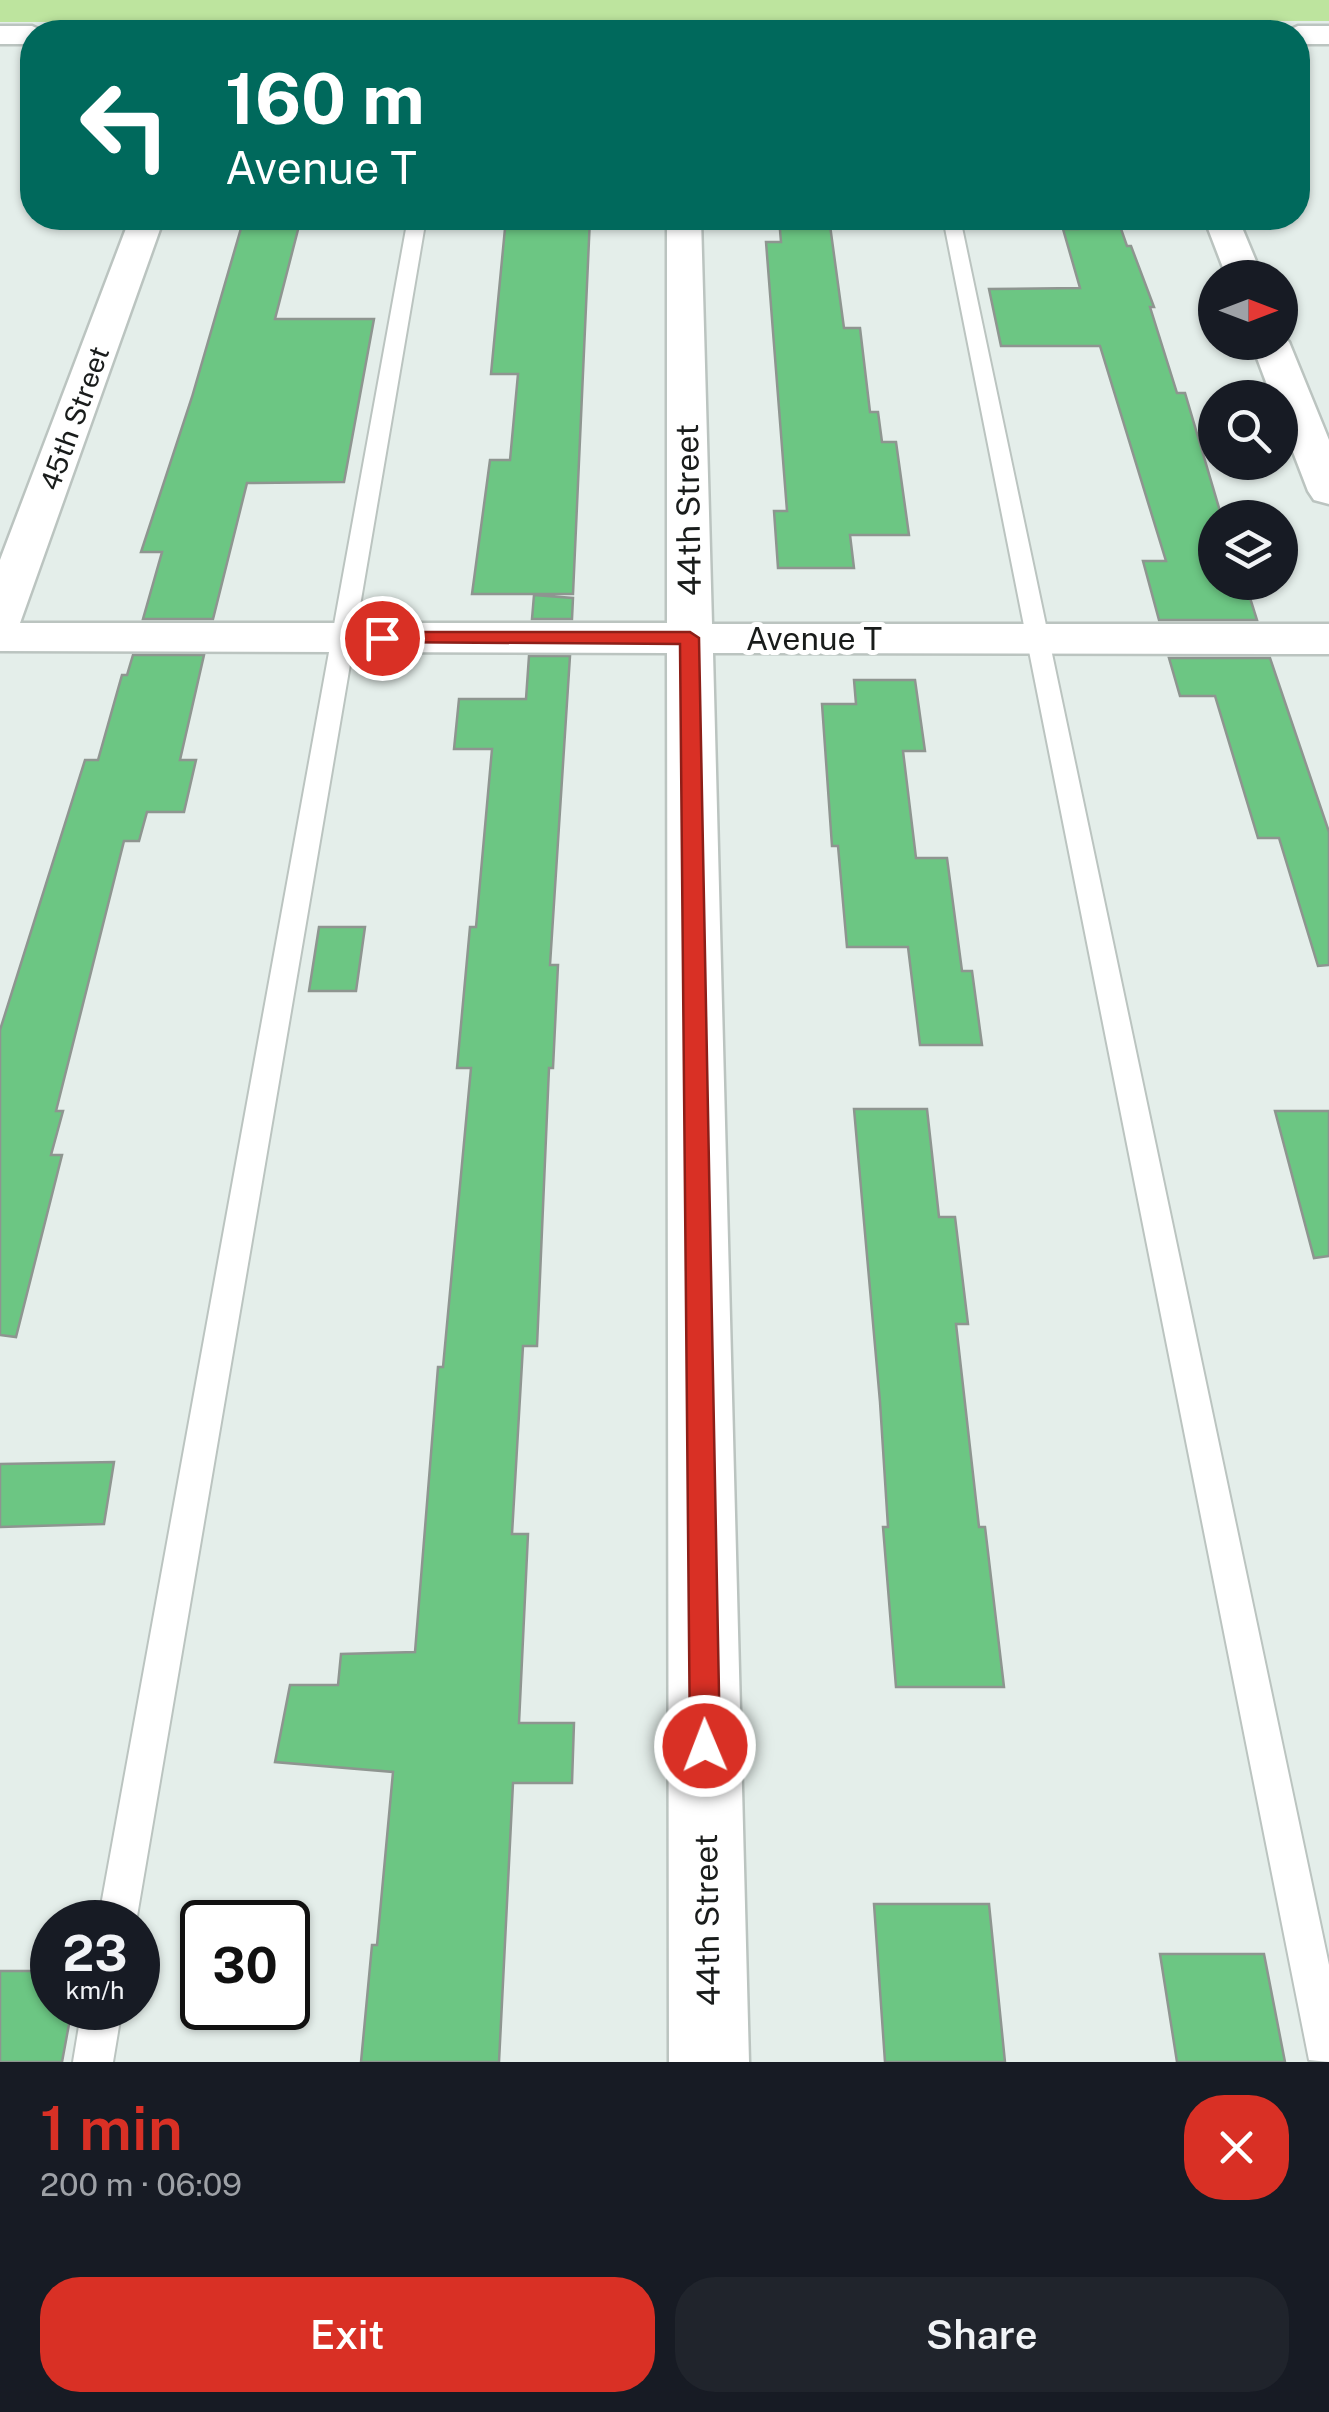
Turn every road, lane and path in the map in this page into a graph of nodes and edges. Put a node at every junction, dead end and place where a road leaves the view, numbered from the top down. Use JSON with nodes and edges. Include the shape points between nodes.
{"nodes":[{"id":1,"x":143,"y":230,"type":"edge"},
{"id":2,"x":415,"y":230,"type":"edge"},
{"id":3,"x":684,"y":230,"type":"edge"},
{"id":4,"x":953,"y":230,"type":"edge"},
{"id":5,"x":1226,"y":230,"type":"edge"},
{"id":6,"x":1238,"y":260,"type":"edge"},
{"id":7,"x":1277,"y":360,"type":"edge"},
{"id":8,"x":1329,"y":491,"type":"edge"},
{"id":9,"x":0,"y":619,"type":"edge"},
{"id":10,"x":0,"y":637,"type":"edge"},
{"id":11,"x":344,"y":638,"type":"junction"},
{"id":12,"x":690,"y":638,"type":"junction"},
{"id":13,"x":1036,"y":639,"type":"junction"},
{"id":14,"x":1329,"y":639,"type":"edge"},
{"id":15,"x":121,"y":1900,"type":"edge"},
{"id":16,"x":98,"y":2030,"type":"edge"},
{"id":17,"x":1329,"y":2060,"type":"edge"},
{"id":18,"x":93,"y":2062,"type":"edge"},
{"id":19,"x":709,"y":2062,"type":"edge"}],
"edges":[{"from":1,"to":9,"type":"street","name":"45th Street"},
{"from":2,"to":11,"type":"lane"},
{"from":3,"to":12,"type":"street","name":"44th Street"},
{"from":4,"to":13,"type":"lane"},
{"from":5,"to":6,"type":"street"},
{"from":7,"to":8,"type":"street"},
{"from":10,"to":11,"type":"street","name":"Avenue T"},
{"from":11,"to":12,"type":"street","name":"Avenue T"},
{"from":11,"to":15,"type":"lane"},
{"from":12,"to":13,"type":"street","name":"Avenue T"},
{"from":12,"to":19,"type":"street","name":"44th Street"},
{"from":13,"to":14,"type":"street","name":"Avenue T"},
{"from":13,"to":17,"type":"lane"},
{"from":16,"to":18,"type":"lane"}]}
